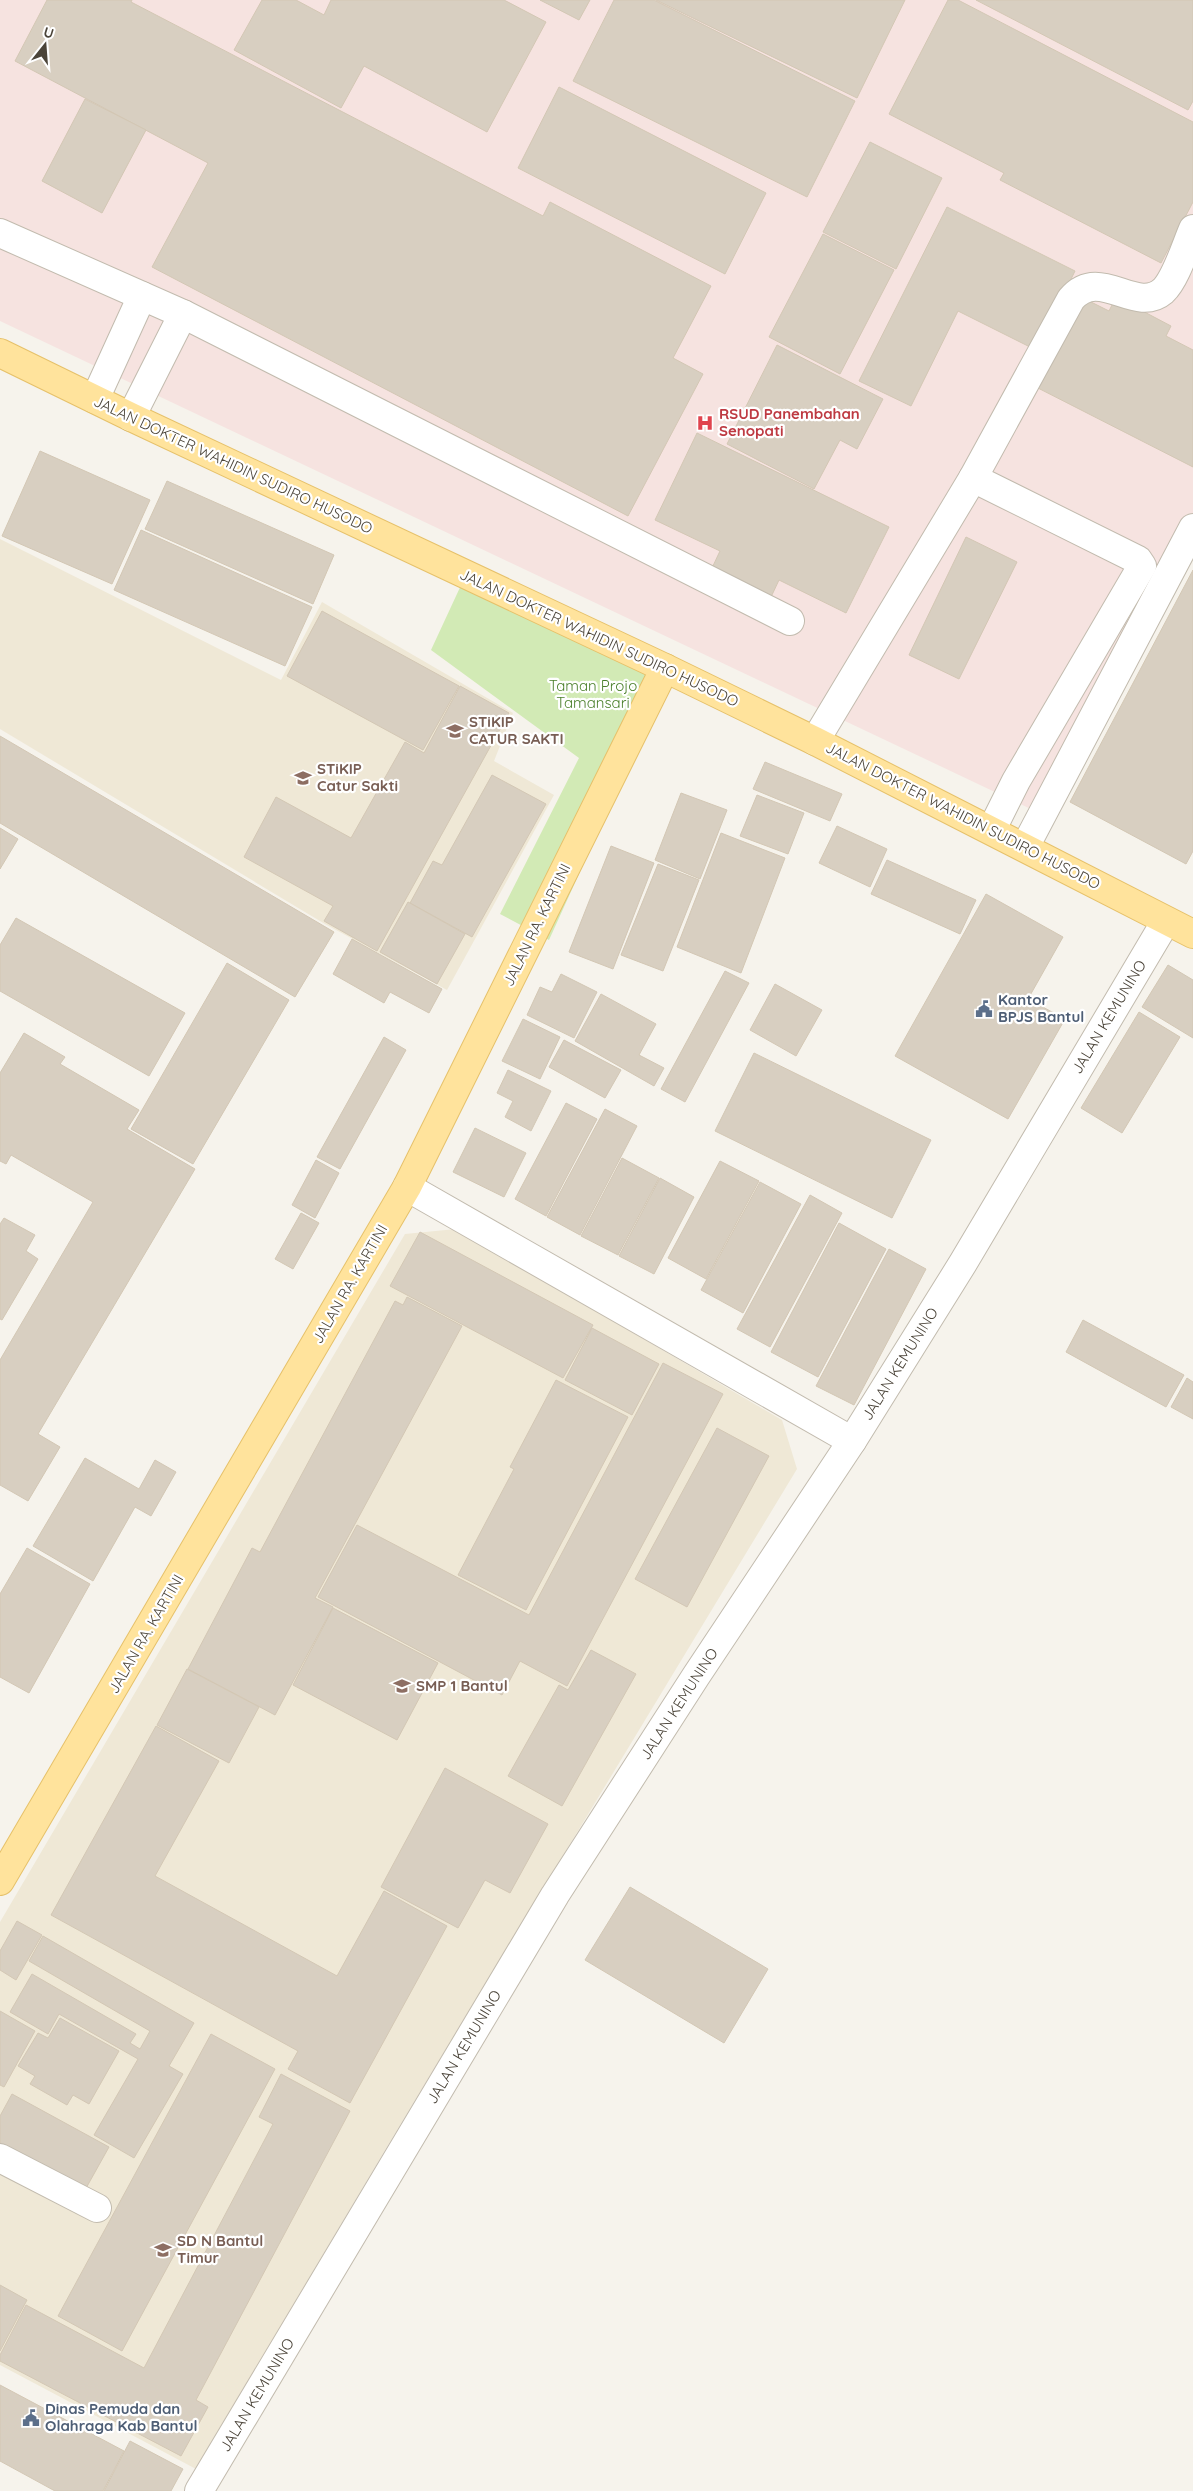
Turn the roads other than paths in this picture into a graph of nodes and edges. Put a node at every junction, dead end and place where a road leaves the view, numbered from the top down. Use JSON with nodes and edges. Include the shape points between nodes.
{"nodes":[{"id":1,"x":1193,"y":229,"type":"edge"},
{"id":2,"x":0,"y":233,"type":"edge"},
{"id":3,"x":142,"y":296,"type":"junction"},
{"id":4,"x":183,"y":314,"type":"junction"},
{"id":5,"x":0,"y":353,"type":"edge"},
{"id":6,"x":95,"y":399,"type":"junction"},
{"id":7,"x":131,"y":417,"type":"junction"},
{"id":8,"x":973,"y":478,"type":"junction"},
{"id":9,"x":1193,"y":528,"type":"edge"},
{"id":10,"x":790,"y":621,"type":"dead end"},
{"id":11,"x":665,"y":668,"type":"junction"},
{"id":12,"x":815,"y":741,"type":"junction"},
{"id":13,"x":992,"y":829,"type":"junction"},
{"id":14,"x":1025,"y":847,"type":"junction"},
{"id":15,"x":1166,"y":921,"type":"junction"},
{"id":16,"x":1193,"y":934,"type":"edge"},
{"id":17,"x":407,"y":1187,"type":"junction"},
{"id":18,"x":852,"y":1441,"type":"junction"},
{"id":19,"x":0,"y":1881,"type":"edge"},
{"id":20,"x":0,"y":2158,"type":"edge"},
{"id":21,"x":97,"y":2208,"type":"dead end"},
{"id":22,"x":200,"y":2491,"type":"edge"}],
"edges":[{"from":1,"to":8,"type":"street","via":[[1163,291],[1147,298],[1103,286],[1079,289]]},
{"from":2,"to":3,"type":"street"},
{"from":3,"to":4,"type":"street"},
{"from":3,"to":6,"type":"street"},
{"from":4,"to":7,"type":"street"},
{"from":4,"to":10,"type":"street"},
{"from":5,"to":6,"type":"main road","name":"JALAN DOKTER WAHIDIN SUDIRO HUSODO"},
{"from":6,"to":7,"type":"main road","name":"JALAN DOKTER WAHIDIN SUDIRO HUSODO"},
{"from":7,"to":11,"type":"main road","name":"JALAN DOKTER WAHIDIN SUDIRO HUSODO"},
{"from":8,"to":12,"type":"street"},
{"from":8,"to":13,"type":"street","via":[[1138,560],[1142,566],[1016,781]]},
{"from":9,"to":14,"type":"street"},
{"from":11,"to":12,"type":"main road","name":"JALAN DOKTER WAHIDIN SUDIRO HUSODO"},
{"from":11,"to":17,"type":"main road","name":"JALAN RA. KARTINI"},
{"from":12,"to":13,"type":"main road","name":"JALAN DOKTER WAHIDIN SUDIRO HUSODO"},
{"from":13,"to":14,"type":"main road","name":"JALAN DOKTER WAHIDIN SUDIRO HUSODO"},
{"from":14,"to":15,"type":"main road","name":"JALAN DOKTER WAHIDIN SUDIRO HUSODO"},
{"from":15,"to":16,"type":"main road","name":"JALAN DOKTER WAHIDIN SUDIRO HUSODO"},
{"from":15,"to":18,"type":"street","name":"JALAN KEMUNINO","via":[[963,1263]]},
{"from":17,"to":18,"type":"street"},
{"from":17,"to":19,"type":"main road","name":"JALAN RA. KARTINI"},
{"from":18,"to":22,"type":"street","name":"JALAN KEMUNINO","via":[[555,1895]]},
{"from":20,"to":21,"type":"street"}]}
